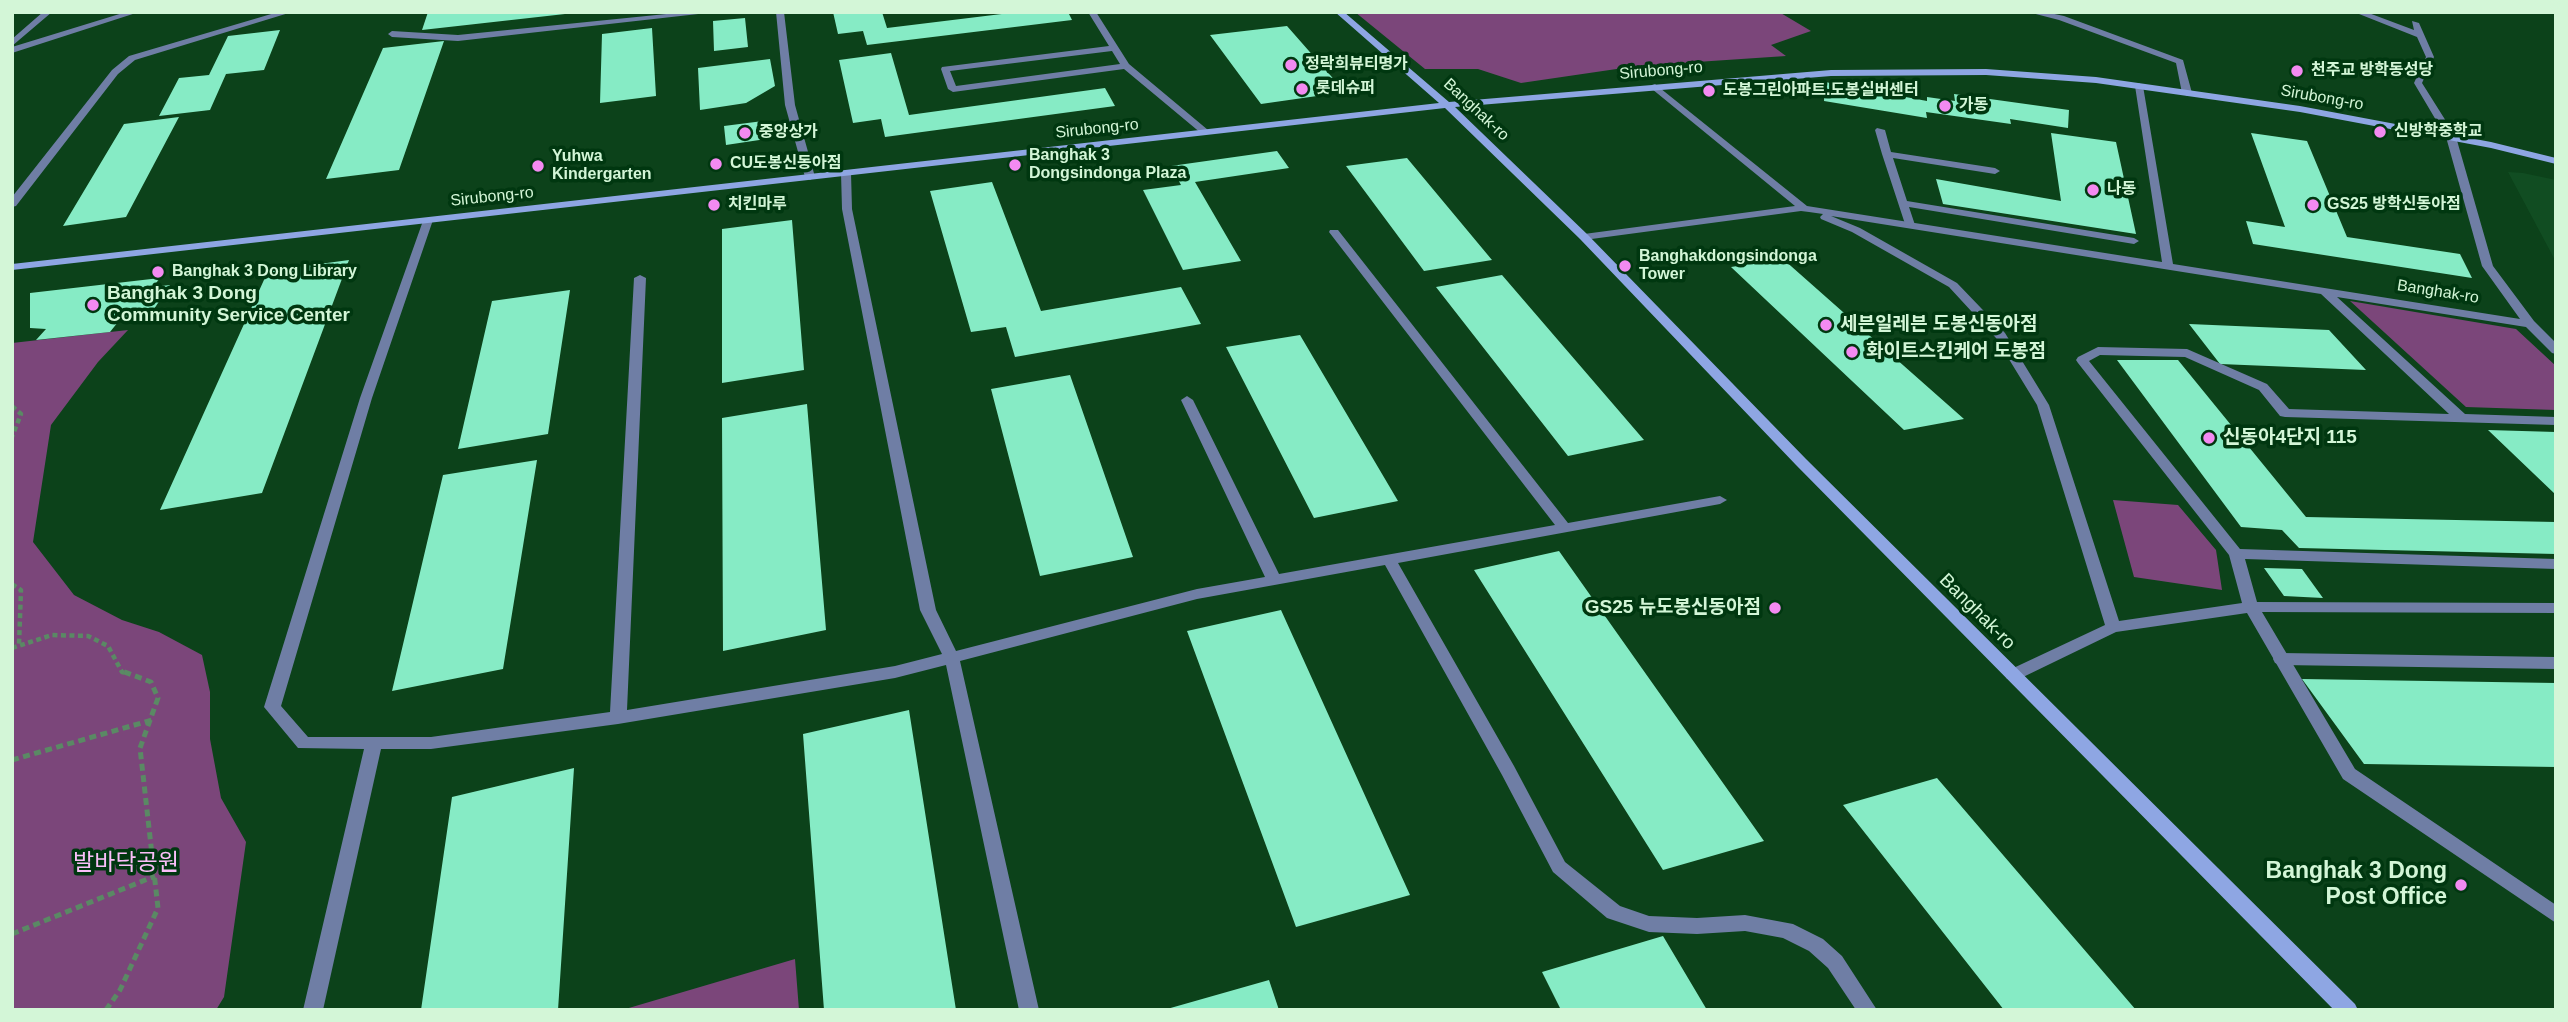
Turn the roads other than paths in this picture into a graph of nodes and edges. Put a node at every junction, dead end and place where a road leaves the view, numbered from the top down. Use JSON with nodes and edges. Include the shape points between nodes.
{"nodes":[{"id":1,"x":48,"y":12,"type":"edge"},
{"id":2,"x":135,"y":12,"type":"edge"},
{"id":3,"x":288,"y":12,"type":"edge"},
{"id":4,"x":712,"y":12,"type":"edge"},
{"id":5,"x":780,"y":12,"type":"edge"},
{"id":6,"x":1091,"y":12,"type":"edge"},
{"id":7,"x":1339,"y":12,"type":"edge"},
{"id":8,"x":2032,"y":12,"type":"edge"},
{"id":9,"x":2074,"y":12,"type":"edge"},
{"id":10,"x":2358,"y":12,"type":"edge"},
{"id":11,"x":2061,"y":18,"type":"junction"},
{"id":12,"x":2415,"y":23,"type":"dead end"},
{"id":13,"x":393,"y":34,"type":"dead end"},
{"id":14,"x":2420,"y":36,"type":"junction"},
{"id":15,"x":12,"y":44,"type":"edge"},
{"id":16,"x":1115,"y":48,"type":"junction"},
{"id":17,"x":12,"y":50,"type":"edge"},
{"id":18,"x":1126,"y":66,"type":"junction"},
{"id":19,"x":2138,"y":86,"type":"junction"},
{"id":20,"x":1655,"y":87,"type":"junction"},
{"id":21,"x":2188,"y":93,"type":"junction"},
{"id":22,"x":1447,"y":105,"type":"junction"},
{"id":23,"x":1880,"y":130,"type":"dead end"},
{"id":24,"x":1205,"y":132,"type":"junction"},
{"id":25,"x":2451,"y":137,"type":"junction"},
{"id":26,"x":1887,"y":154,"type":"junction"},
{"id":27,"x":2556,"y":161,"type":"edge"},
{"id":28,"x":1995,"y":171,"type":"dead end"},
{"id":29,"x":846,"y":173,"type":"junction"},
{"id":30,"x":810,"y":177,"type":"junction"},
{"id":31,"x":1903,"y":203,"type":"junction"},
{"id":32,"x":12,"y":204,"type":"edge"},
{"id":33,"x":1802,"y":208,"type":"junction"},
{"id":34,"x":428,"y":220,"type":"junction"},
{"id":35,"x":1910,"y":225,"type":"junction"},
{"id":36,"x":1334,"y":232,"type":"dead end"},
{"id":37,"x":1584,"y":237,"type":"junction"},
{"id":38,"x":2134,"y":241,"type":"dead end"},
{"id":39,"x":12,"y":267,"type":"edge"},
{"id":40,"x":2168,"y":267,"type":"junction"},
{"id":41,"x":640,"y":278,"type":"dead end"},
{"id":42,"x":2325,"y":292,"type":"junction"},
{"id":43,"x":2530,"y":324,"type":"junction"},
{"id":44,"x":2556,"y":350,"type":"edge"},
{"id":45,"x":1187,"y":400,"type":"dead end"},
{"id":46,"x":2462,"y":419,"type":"junction"},
{"id":47,"x":2556,"y":421,"type":"edge"},
{"id":48,"x":1720,"y":500,"type":"dead end"},
{"id":49,"x":1564,"y":527,"type":"junction"},
{"id":50,"x":2236,"y":554,"type":"junction"},
{"id":51,"x":1388,"y":558,"type":"junction"},
{"id":52,"x":2556,"y":565,"type":"edge"},
{"id":53,"x":1274,"y":579,"type":"junction"},
{"id":54,"x":2251,"y":607,"type":"junction"},
{"id":55,"x":2556,"y":607,"type":"edge"},
{"id":56,"x":2113,"y":628,"type":"junction"},
{"id":57,"x":952,"y":658,"type":"junction"},
{"id":58,"x":2281,"y":659,"type":"junction"},
{"id":59,"x":2556,"y":663,"type":"edge"},
{"id":60,"x":2013,"y":675,"type":"junction"},
{"id":61,"x":618,"y":718,"type":"junction"},
{"id":62,"x":374,"y":743,"type":"junction"},
{"id":63,"x":2556,"y":915,"type":"edge"},
{"id":64,"x":313,"y":1010,"type":"edge"},
{"id":65,"x":1029,"y":1010,"type":"edge"},
{"id":66,"x":1867,"y":1010,"type":"edge"},
{"id":67,"x":2348,"y":1010,"type":"edge"}],
"edges":[{"from":1,"to":15,"type":"street"},
{"from":2,"to":17,"type":"street"},
{"from":3,"to":32,"type":"street","via":[[132,58],[115,72]]},
{"from":4,"to":13,"type":"street","via":[[458,38]]},
{"from":5,"to":30,"type":"street","via":[[790,105]]},
{"from":6,"to":16,"type":"street"},
{"from":7,"to":22,"type":"street","name":"Banghak-ro"},
{"from":8,"to":11,"type":"street"},
{"from":9,"to":11,"type":"street"},
{"from":10,"to":14,"type":"street"},
{"from":11,"to":21,"type":"street","via":[[2180,62]]},
{"from":12,"to":14,"type":"street"},
{"from":14,"to":25,"type":"street","via":[[2430,57],[2418,83]]},
{"from":16,"to":18,"type":"street"},
{"from":16,"to":18,"type":"street","via":[[945,69],[953,89]]},
{"from":18,"to":24,"type":"street"},
{"from":19,"to":20,"type":"street","name":"Sirubong-ro","via":[[1973,72],[1832,74]]},
{"from":19,"to":21,"type":"street","name":"Sirubong-ro"},
{"from":19,"to":40,"type":"street"},
{"from":20,"to":22,"type":"street","name":"Sirubong-ro"},
{"from":20,"to":33,"type":"street","name":"Banghak-ro"},
{"from":21,"to":25,"type":"street","name":"Sirubong-ro"},
{"from":22,"to":24,"type":"street","name":"Sirubong-ro"},
{"from":22,"to":37,"type":"street","name":"Banghak-ro"},
{"from":23,"to":26,"type":"street"},
{"from":24,"to":29,"type":"street","name":"Sirubong-ro"},
{"from":25,"to":27,"type":"street","name":"Sirubong-ro"},
{"from":25,"to":43,"type":"street","via":[[2488,266]]},
{"from":26,"to":28,"type":"street"},
{"from":26,"to":31,"type":"street"},
{"from":29,"to":30,"type":"street","name":"Sirubong-ro"},
{"from":29,"to":57,"type":"street","via":[[847,209],[928,610]]},
{"from":30,"to":34,"type":"street","name":"Sirubong-ro"},
{"from":31,"to":35,"type":"street"},
{"from":31,"to":38,"type":"street"},
{"from":33,"to":35,"type":"street","name":"Banghak-ro"},
{"from":33,"to":37,"type":"street","name":"Banghak-ro"},
{"from":33,"to":56,"type":"street","name":"Banghak-ro","via":[[1856,230],[1953,285],[2001,336],[2043,405]]},
{"from":34,"to":39,"type":"street","name":"Sirubong-ro"},
{"from":34,"to":62,"type":"street","via":[[366,398],[272,707],[304,743]]},
{"from":35,"to":40,"type":"street","name":"Banghak-ro"},
{"from":36,"to":49,"type":"street"},
{"from":37,"to":60,"type":"street","name":"Banghak-ro"},
{"from":40,"to":42,"type":"street","name":"Banghak-ro"},
{"from":41,"to":61,"type":"street"},
{"from":42,"to":43,"type":"street","name":"Banghak-ro"},
{"from":42,"to":46,"type":"street"},
{"from":43,"to":44,"type":"street"},
{"from":45,"to":53,"type":"street"},
{"from":46,"to":47,"type":"street"},
{"from":46,"to":50,"type":"street","via":[[2285,413],[2263,387],[2188,353],[2098,351],[2082,360]]},
{"from":48,"to":49,"type":"street"},
{"from":49,"to":51,"type":"street"},
{"from":50,"to":52,"type":"street"},
{"from":50,"to":54,"type":"street"},
{"from":51,"to":53,"type":"street"},
{"from":51,"to":66,"type":"street","via":[[1559,867],[1614,912],[1649,924],[1745,923],[1786,930],[1816,945],[1835,962]]},
{"from":53,"to":57,"type":"street","via":[[1197,594]]},
{"from":54,"to":55,"type":"street"},
{"from":54,"to":56,"type":"street"},
{"from":54,"to":58,"type":"street"},
{"from":56,"to":60,"type":"street"},
{"from":57,"to":61,"type":"street","via":[[895,672]]},
{"from":57,"to":65,"type":"street"},
{"from":58,"to":59,"type":"street"},
{"from":58,"to":63,"type":"street","via":[[2349,774]]},
{"from":60,"to":67,"type":"street","name":"Banghak-ro"},
{"from":61,"to":62,"type":"street","via":[[431,743]]},
{"from":62,"to":64,"type":"street"}]}
